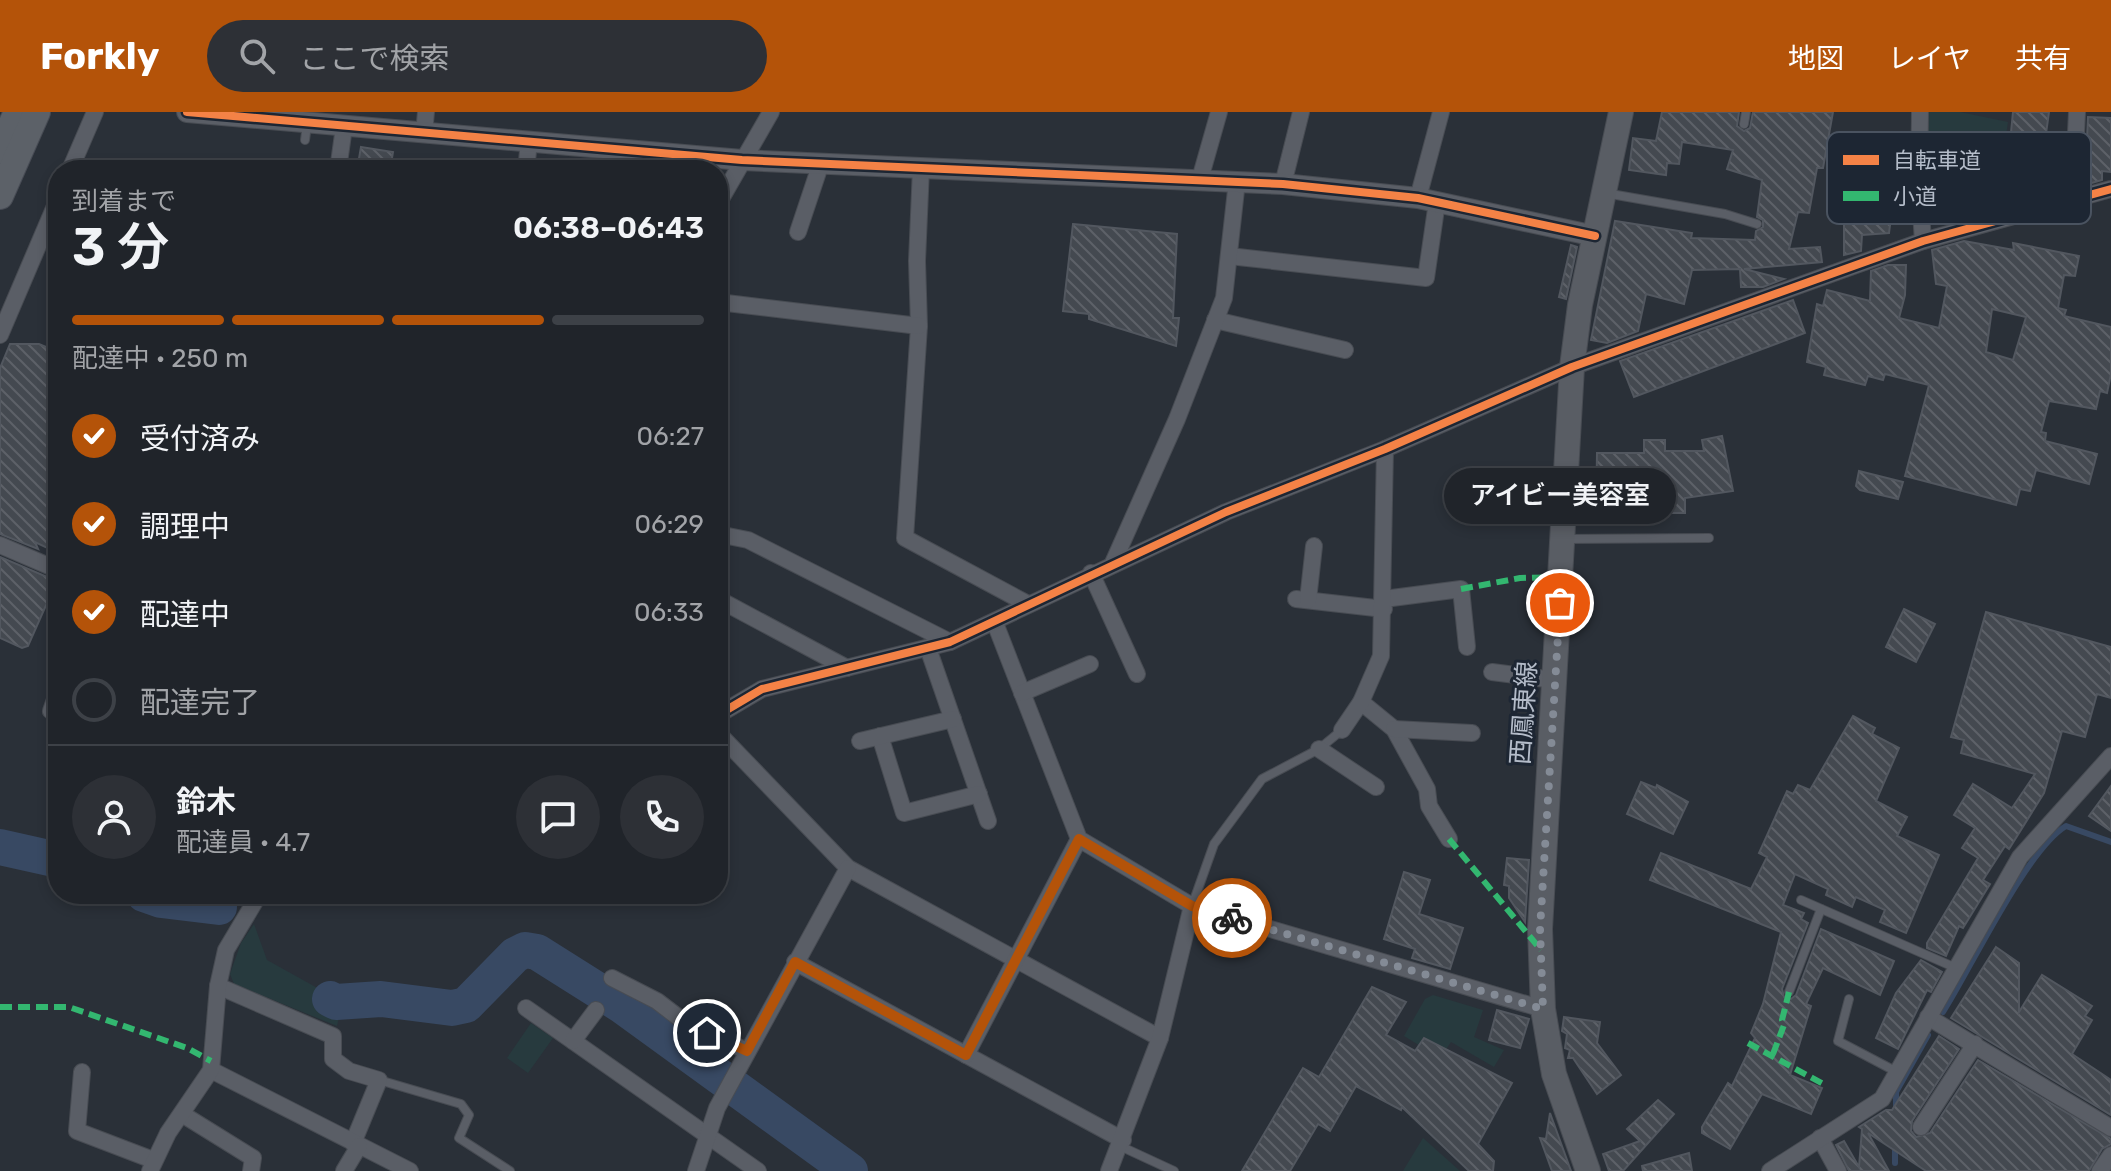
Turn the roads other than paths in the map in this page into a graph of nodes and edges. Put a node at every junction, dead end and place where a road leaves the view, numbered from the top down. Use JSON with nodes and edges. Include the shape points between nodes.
{"nodes":[{"id":1,"x":17,"y":112,"type":"edge"},
{"id":2,"x":37,"y":112,"type":"edge"},
{"id":3,"x":95,"y":112,"type":"edge"},
{"id":4,"x":187,"y":112,"type":"edge"},
{"id":5,"x":426,"y":112,"type":"edge"},
{"id":6,"x":771,"y":112,"type":"edge"},
{"id":7,"x":1219,"y":112,"type":"edge"},
{"id":8,"x":1301,"y":112,"type":"edge"},
{"id":9,"x":1441,"y":112,"type":"edge"},
{"id":10,"x":1621,"y":112,"type":"edge"},
{"id":11,"x":1746,"y":112,"type":"edge"},
{"id":12,"x":1920,"y":112,"type":"edge"},
{"id":13,"x":2077,"y":112,"type":"edge"},
{"id":14,"x":1744,"y":124,"type":"dead end"},
{"id":15,"x":344,"y":127,"type":"junction"},
{"id":16,"x":1920,"y":132,"type":"edge"},
{"id":17,"x":2076,"y":132,"type":"edge"},
{"id":18,"x":424,"y":133,"type":"junction"},
{"id":19,"x":529,"y":142,"type":"junction"},
{"id":20,"x":0,"y":150,"type":"edge"},
{"id":21,"x":74,"y":160,"type":"edge"},
{"id":22,"x":339,"y":160,"type":"edge"},
{"id":23,"x":527,"y":160,"type":"edge"},
{"id":24,"x":742,"y":160,"type":"junction"},
{"id":25,"x":821,"y":163,"type":"junction"},
{"id":26,"x":921,"y":168,"type":"junction"},
{"id":27,"x":1200,"y":179,"type":"junction"},
{"id":28,"x":1237,"y":181,"type":"junction"},
{"id":29,"x":1283,"y":184,"type":"junction"},
{"id":30,"x":728,"y":186,"type":"edge"},
{"id":31,"x":2111,"y":189,"type":"edge"},
{"id":32,"x":1604,"y":193,"type":"junction"},
{"id":33,"x":2091,"y":193,"type":"edge"},
{"id":34,"x":0,"y":196,"type":"edge"},
{"id":35,"x":1428,"y":200,"type":"junction"},
{"id":36,"x":48,"y":222,"type":"edge"},
{"id":37,"x":1757,"y":224,"type":"dead end"},
{"id":38,"x":1922,"y":224,"type":"edge"},
{"id":39,"x":1981,"y":224,"type":"edge"},
{"id":40,"x":798,"y":232,"type":"dead end"},
{"id":41,"x":1595,"y":236,"type":"junction"},
{"id":42,"x":1923,"y":241,"type":"junction"},
{"id":43,"x":1229,"y":256,"type":"junction"},
{"id":44,"x":728,"y":303,"type":"edge"},
{"id":45,"x":1215,"y":320,"type":"junction"},
{"id":46,"x":919,"y":326,"type":"junction"},
{"id":47,"x":0,"y":335,"type":"edge"},
{"id":48,"x":1345,"y":350,"type":"dead end"},
{"id":49,"x":1572,"y":367,"type":"junction"},
{"id":50,"x":1385,"y":449,"type":"junction"},
{"id":51,"x":728,"y":536,"type":"edge"},
{"id":52,"x":1709,"y":538,"type":"dead end"},
{"id":53,"x":1564,"y":539,"type":"junction"},
{"id":54,"x":0,"y":545,"type":"edge"},
{"id":55,"x":1314,"y":546,"type":"dead end"},
{"id":56,"x":1113,"y":563,"type":"junction"},
{"id":57,"x":48,"y":566,"type":"edge"},
{"id":58,"x":1091,"y":573,"type":"junction"},
{"id":59,"x":1026,"y":603,"type":"junction"},
{"id":60,"x":728,"y":604,"type":"edge"},
{"id":61,"x":1384,"y":604,"type":"junction"},
{"id":62,"x":995,"y":623,"type":"junction"},
{"id":63,"x":950,"y":642,"type":"junction"},
{"id":64,"x":1467,"y":647,"type":"dead end"},
{"id":65,"x":928,"y":648,"type":"junction"},
{"id":66,"x":1090,"y":664,"type":"dead end"},
{"id":67,"x":847,"y":668,"type":"junction"},
{"id":68,"x":1492,"y":672,"type":"dead end"},
{"id":69,"x":1137,"y":674,"type":"dead end"},
{"id":70,"x":1554,"y":680,"type":"junction"},
{"id":71,"x":1022,"y":693,"type":"junction"},
{"id":72,"x":1361,"y":702,"type":"junction"},
{"id":73,"x":728,"y":709,"type":"edge"},
{"id":74,"x":953,"y":719,"type":"junction"},
{"id":75,"x":1394,"y":729,"type":"junction"},
{"id":76,"x":1342,"y":730,"type":"joint"},
{"id":77,"x":1472,"y":733,"type":"dead end"},
{"id":78,"x":880,"y":736,"type":"junction"},
{"id":79,"x":860,"y":741,"type":"dead end"},
{"id":80,"x":728,"y":743,"type":"edge"},
{"id":81,"x":1319,"y":749,"type":"junction"},
{"id":82,"x":2111,"y":756,"type":"edge"},
{"id":83,"x":1376,"y":787,"type":"dead end"},
{"id":84,"x":979,"y":794,"type":"junction"},
{"id":85,"x":988,"y":821,"type":"dead end"},
{"id":86,"x":1079,"y":839,"type":"junction"},
{"id":87,"x":1449,"y":839,"type":"dead end"},
{"id":88,"x":848,"y":868,"type":"junction"},
{"id":89,"x":1801,"y":900,"type":"dead end"},
{"id":90,"x":255,"y":904,"type":"edge"},
{"id":91,"x":1192,"y":906,"type":"junction"},
{"id":92,"x":1821,"y":909,"type":"junction"},
{"id":93,"x":1014,"y":959,"type":"junction"},
{"id":94,"x":795,"y":962,"type":"junction"},
{"id":95,"x":1956,"y":968,"type":"junction"},
{"id":96,"x":612,"y":978,"type":"dead end"},
{"id":97,"x":218,"y":986,"type":"junction"},
{"id":98,"x":1789,"y":992,"type":"dead end"},
{"id":99,"x":1849,"y":999,"type":"dead end"},
{"id":100,"x":526,"y":1008,"type":"dead end"},
{"id":101,"x":1543,"y":1009,"type":"junction"},
{"id":102,"x":596,"y":1010,"type":"dead end"},
{"id":103,"x":1928,"y":1017,"type":"junction"},
{"id":104,"x":1160,"y":1038,"type":"junction"},
{"id":105,"x":573,"y":1041,"type":"junction"},
{"id":106,"x":1975,"y":1044,"type":"junction"},
{"id":107,"x":747,"y":1051,"type":"junction"},
{"id":108,"x":966,"y":1055,"type":"junction"},
{"id":109,"x":211,"y":1070,"type":"junction"},
{"id":110,"x":82,"y":1072,"type":"dead end"},
{"id":111,"x":1897,"y":1072,"type":"junction"},
{"id":112,"x":379,"y":1080,"type":"junction"},
{"id":113,"x":182,"y":1114,"type":"junction"},
{"id":114,"x":1921,"y":1127,"type":"dead end"},
{"id":115,"x":2111,"y":1128,"type":"edge"},
{"id":116,"x":708,"y":1135,"type":"junction"},
{"id":117,"x":1820,"y":1138,"type":"junction"},
{"id":118,"x":1121,"y":1143,"type":"junction"},
{"id":119,"x":356,"y":1144,"type":"junction"},
{"id":120,"x":2111,"y":1155,"type":"edge"},
{"id":121,"x":151,"y":1165,"type":"edge"},
{"id":122,"x":251,"y":1171,"type":"edge"},
{"id":123,"x":344,"y":1171,"type":"edge"},
{"id":124,"x":410,"y":1171,"type":"edge"},
{"id":125,"x":510,"y":1171,"type":"edge"},
{"id":126,"x":696,"y":1171,"type":"edge"},
{"id":127,"x":758,"y":1171,"type":"edge"},
{"id":128,"x":1109,"y":1171,"type":"edge"},
{"id":129,"x":1174,"y":1171,"type":"edge"},
{"id":130,"x":1588,"y":1171,"type":"edge"},
{"id":131,"x":1770,"y":1171,"type":"edge"},
{"id":132,"x":1838,"y":1171,"type":"edge"},
{"id":133,"x":2100,"y":1171,"type":"edge"}],
"edges":[{"from":1,"to":20,"type":"main road"},
{"from":2,"to":34,"type":"main road"},
{"from":3,"to":21,"type":"street"},
{"from":4,"to":15,"type":"street","via":[[306,132]]},
{"from":5,"to":18,"type":"street"},
{"from":6,"to":24,"type":"street"},
{"from":7,"to":27,"type":"street"},
{"from":8,"to":29,"type":"street"},
{"from":9,"to":35,"type":"street"},
{"from":10,"to":32,"type":"main road","name":"西鳳東線"},
{"from":11,"to":14,"type":"lane"},
{"from":12,"to":16,"type":"street"},
{"from":13,"to":17,"type":"street"},
{"from":15,"to":18,"type":"street"},
{"from":15,"to":22,"type":"street"},
{"from":18,"to":19,"type":"street"},
{"from":19,"to":23,"type":"street"},
{"from":19,"to":24,"type":"street"},
{"from":24,"to":25,"type":"street"},
{"from":24,"to":30,"type":"street"},
{"from":25,"to":26,"type":"street"},
{"from":25,"to":40,"type":"street"},
{"from":26,"to":27,"type":"street"},
{"from":26,"to":46,"type":"street"},
{"from":27,"to":28,"type":"street"},
{"from":28,"to":29,"type":"street"},
{"from":28,"to":43,"type":"street"},
{"from":29,"to":35,"type":"street"},
{"from":31,"to":33,"type":"street"},
{"from":32,"to":37,"type":"lane"},
{"from":32,"to":41,"type":"main road","name":"西鳳東線"},
{"from":35,"to":41,"type":"street"},
{"from":35,"to":43,"type":"street","via":[[1426,278]]},
{"from":36,"to":47,"type":"street"},
{"from":38,"to":42,"type":"street"},
{"from":39,"to":42,"type":"street"},
{"from":41,"to":49,"type":"main road","name":"西鳳東線"},
{"from":42,"to":49,"type":"street"},
{"from":43,"to":45,"type":"street","via":[[1224,298]]},
{"from":44,"to":46,"type":"street"},
{"from":45,"to":48,"type":"street"},
{"from":45,"to":56,"type":"street"},
{"from":46,"to":59,"type":"street","via":[[905,538]]},
{"from":49,"to":50,"type":"street"},
{"from":49,"to":53,"type":"main road","name":"西鳳東線"},
{"from":50,"to":56,"type":"street"},
{"from":50,"to":61,"type":"street"},
{"from":51,"to":63,"type":"street","via":[[748,540]]},
{"from":52,"to":53,"type":"lane"},
{"from":53,"to":70,"type":"main road","name":"西鳳東線"},
{"from":54,"to":57,"type":"street"},
{"from":55,"to":61,"type":"street","via":[[1302,600]]},
{"from":56,"to":58,"type":"street"},
{"from":58,"to":59,"type":"street"},
{"from":58,"to":69,"type":"street"},
{"from":59,"to":62,"type":"street"},
{"from":60,"to":67,"type":"street"},
{"from":61,"to":64,"type":"street","via":[[1461,589]]},
{"from":61,"to":72,"type":"street","via":[[1381,656]]},
{"from":62,"to":63,"type":"street"},
{"from":62,"to":71,"type":"street"},
{"from":63,"to":65,"type":"street"},
{"from":65,"to":67,"type":"street"},
{"from":65,"to":74,"type":"street"},
{"from":66,"to":71,"type":"street"},
{"from":67,"to":73,"type":"street","via":[[762,689]]},
{"from":68,"to":70,"type":"street"},
{"from":70,"to":101,"type":"main road","name":"西鳳東線","via":[[1540,929]]},
{"from":71,"to":86,"type":"street"},
{"from":72,"to":75,"type":"street"},
{"from":72,"to":76,"type":"street"},
{"from":74,"to":78,"type":"street"},
{"from":74,"to":84,"type":"street"},
{"from":75,"to":77,"type":"street"},
{"from":75,"to":87,"type":"street"},
{"from":76,"to":81,"type":"lane"},
{"from":78,"to":79,"type":"street"},
{"from":78,"to":84,"type":"street","via":[[904,813]]},
{"from":80,"to":88,"type":"street"},
{"from":81,"to":83,"type":"street"},
{"from":81,"to":91,"type":"lane","via":[[1262,779],[1214,844]]},
{"from":82,"to":95,"type":"street","via":[[2020,857]]},
{"from":84,"to":85,"type":"street"},
{"from":86,"to":91,"type":"street"},
{"from":86,"to":93,"type":"street"},
{"from":88,"to":93,"type":"street"},
{"from":88,"to":94,"type":"street"},
{"from":89,"to":92,"type":"lane"},
{"from":90,"to":97,"type":"street","via":[[226,950]]},
{"from":91,"to":101,"type":"street"},
{"from":91,"to":104,"type":"street"},
{"from":92,"to":95,"type":"lane"},
{"from":92,"to":98,"type":"lane"},
{"from":93,"to":104,"type":"street"},
{"from":93,"to":108,"type":"street"},
{"from":94,"to":107,"type":"street"},
{"from":94,"to":108,"type":"street"},
{"from":95,"to":103,"type":"street"},
{"from":96,"to":107,"type":"street","via":[[687,1024]]},
{"from":97,"to":109,"type":"street"},
{"from":97,"to":112,"type":"street","via":[[333,1036],[333,1059],[349,1071]]},
{"from":99,"to":111,"type":"lane","via":[[1838,1041]]},
{"from":100,"to":105,"type":"street"},
{"from":101,"to":130,"type":"main road","name":"西鳳東線","via":[[1554,1074]]},
{"from":102,"to":105,"type":"street"},
{"from":103,"to":106,"type":"street"},
{"from":103,"to":111,"type":"street"},
{"from":104,"to":118,"type":"street"},
{"from":105,"to":116,"type":"street"},
{"from":106,"to":114,"type":"street"},
{"from":106,"to":115,"type":"street"},
{"from":107,"to":116,"type":"street"},
{"from":108,"to":118,"type":"street"},
{"from":109,"to":113,"type":"street"},
{"from":109,"to":119,"type":"street"},
{"from":110,"to":121,"type":"street","via":[[77,1131]]},
{"from":111,"to":117,"type":"street","via":[[1882,1099]]},
{"from":112,"to":119,"type":"street"},
{"from":112,"to":125,"type":"lane","via":[[461,1104],[469,1115],[459,1138]]},
{"from":113,"to":121,"type":"street"},
{"from":113,"to":122,"type":"street","via":[[253,1158]]},
{"from":116,"to":126,"type":"street"},
{"from":116,"to":127,"type":"street"},
{"from":117,"to":131,"type":"street"},
{"from":117,"to":132,"type":"street"},
{"from":118,"to":128,"type":"street"},
{"from":118,"to":129,"type":"lane"},
{"from":119,"to":123,"type":"street"},
{"from":119,"to":124,"type":"street"},
{"from":120,"to":133,"type":"street"}]}
